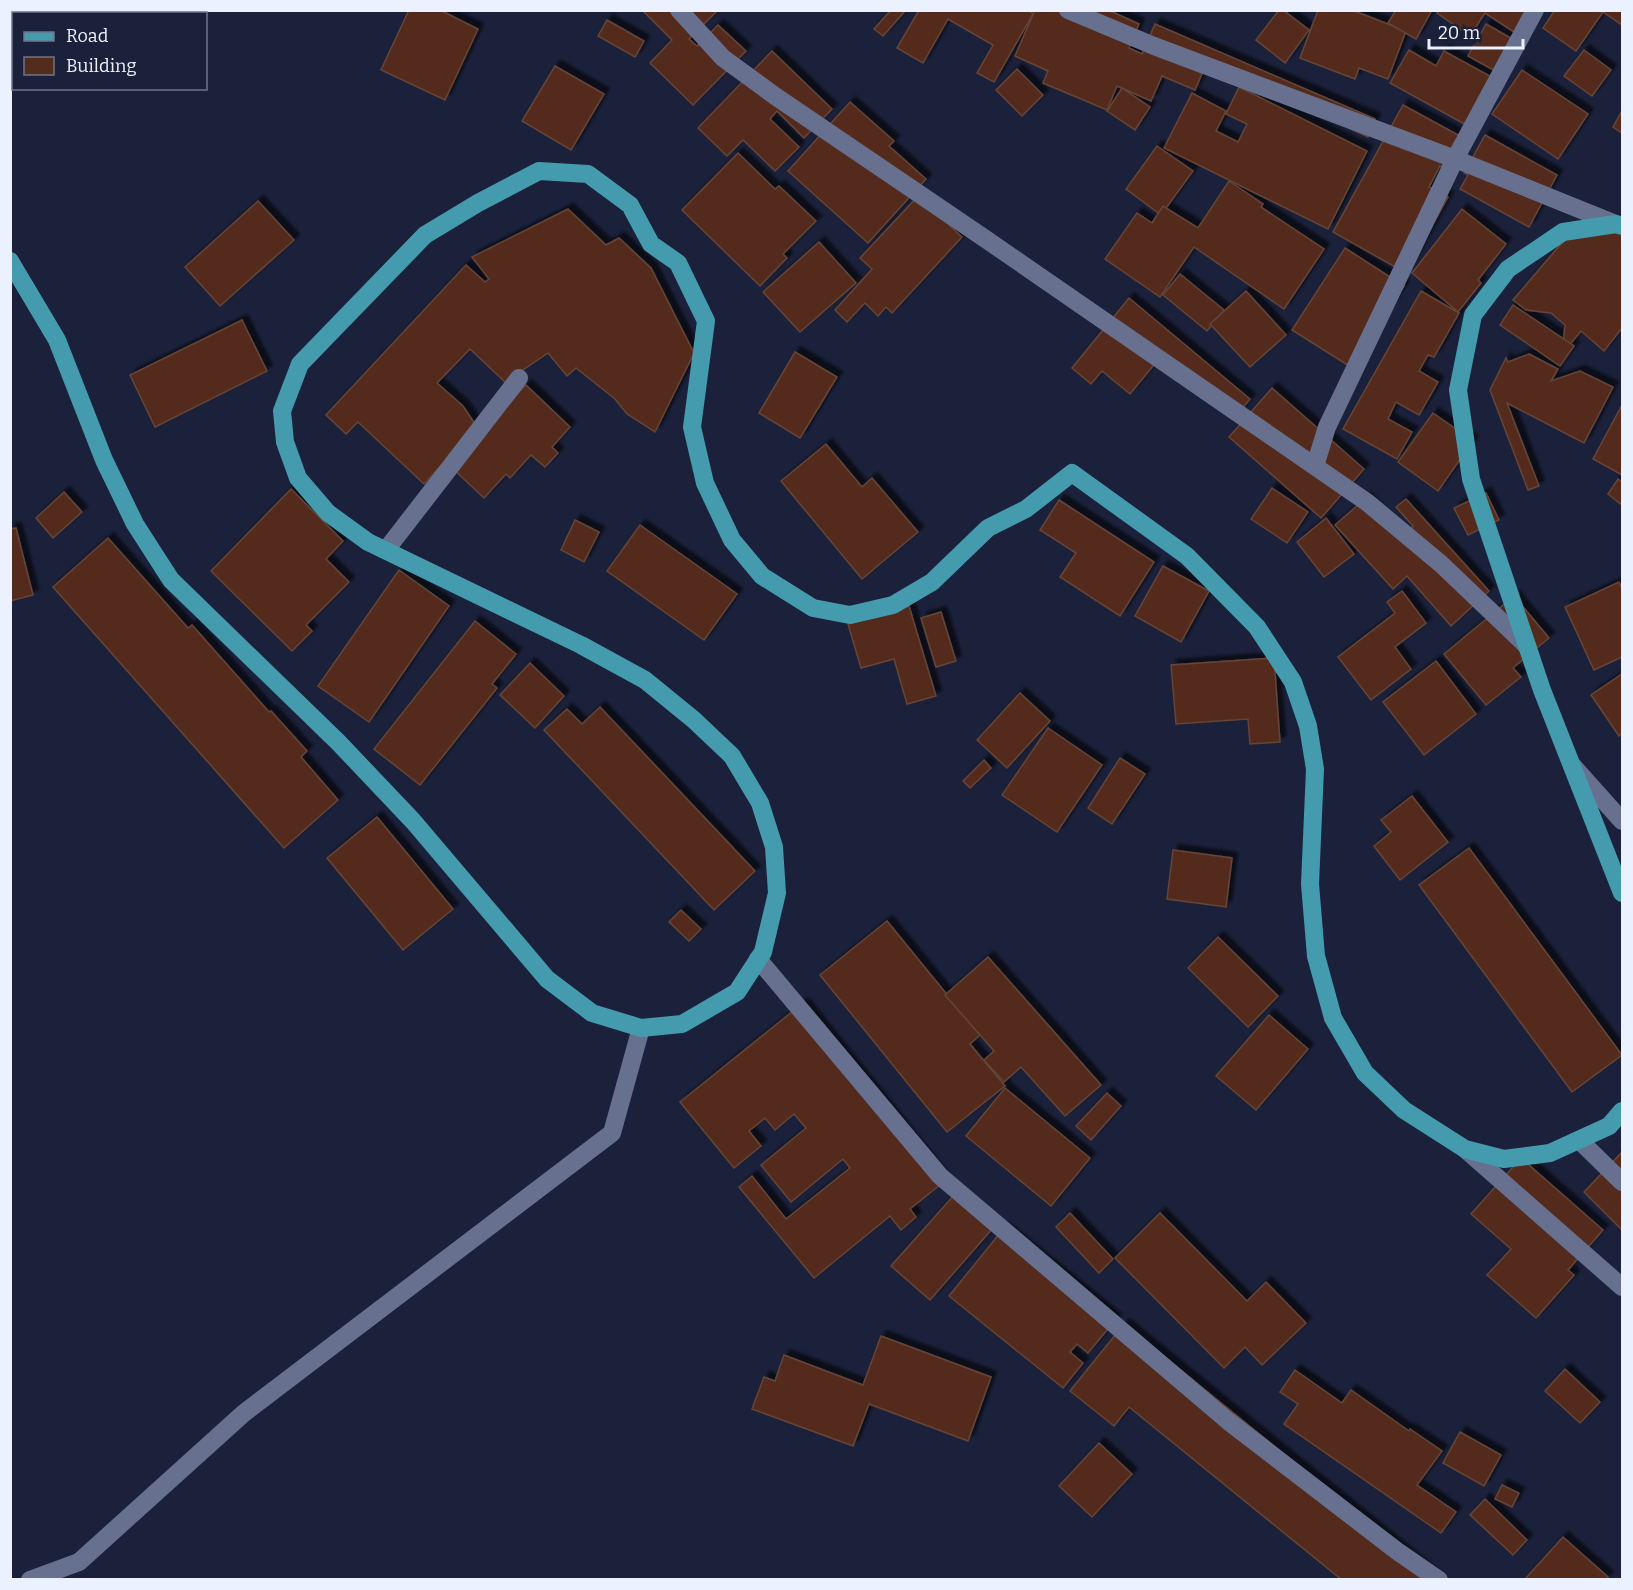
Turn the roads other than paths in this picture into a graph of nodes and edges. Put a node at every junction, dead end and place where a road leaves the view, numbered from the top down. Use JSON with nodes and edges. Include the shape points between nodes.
{"nodes":[{"id":1,"x":679,"y":10,"type":"edge"},
{"id":2,"x":1068,"y":10,"type":"edge"},
{"id":3,"x":1535,"y":10,"type":"edge"},
{"id":4,"x":1455,"y":159,"type":"junction"},
{"id":5,"x":1619,"y":225,"type":"edge"},
{"id":6,"x":10,"y":261,"type":"edge"},
{"id":7,"x":519,"y":378,"type":"dead end"},
{"id":8,"x":1315,"y":466,"type":"junction"},
{"id":9,"x":386,"y":550,"type":"junction"},
{"id":10,"x":1527,"y":646,"type":"junction"},
{"id":11,"x":1571,"y":764,"type":"junction"},
{"id":12,"x":1623,"y":822,"type":"edge"},
{"id":13,"x":1623,"y":893,"type":"edge"},
{"id":14,"x":758,"y":959,"type":"junction"},
{"id":15,"x":641,"y":1028,"type":"junction"},
{"id":16,"x":1623,"y":1111,"type":"edge"},
{"id":17,"x":1579,"y":1140,"type":"junction"},
{"id":18,"x":1465,"y":1149,"type":"junction"},
{"id":19,"x":1623,"y":1182,"type":"edge"},
{"id":20,"x":1623,"y":1287,"type":"edge"},
{"id":21,"x":30,"y":1580,"type":"edge"},
{"id":22,"x":1439,"y":1580,"type":"edge"}],
"edges":[{"from":1,"to":8,"type":"street","via":[[723,58],[757,83]]},
{"from":2,"to":4,"type":"street"},
{"from":3,"to":4,"type":"street"},
{"from":4,"to":5,"type":"street"},
{"from":4,"to":8,"type":"street","via":[[1327,427]]},
{"from":5,"to":10,"type":"main road","via":[[1563,232],[1508,269],[1473,315],[1458,390],[1471,479]]},
{"from":6,"to":15,"type":"main road","via":[[57,340],[104,459],[135,524],[171,580],[338,742],[412,821],[547,979],[592,1013]]},
{"from":7,"to":9,"type":"street"},
{"from":8,"to":10,"type":"street","via":[[1410,537]]},
{"from":9,"to":14,"type":"main road","via":[[645,680],[732,756],[760,803],[774,847],[777,893]]},
{"from":9,"to":18,"type":"main road","via":[[328,513],[298,478],[285,442],[282,411],[300,364],[425,235],[539,171],[588,174],[630,205],[651,244],[678,263],[706,321],[692,427],[705,483],[732,540],[762,576],[813,608],[850,615],[893,605],[932,582],[988,528],[1026,509],[1072,473],[1187,556],[1257,627],[1293,682],[1308,726],[1315,769],[1310,884],[1315,946],[1333,1018],[1365,1073],[1404,1110]]},
{"from":10,"to":11,"type":"main road"},
{"from":11,"to":12,"type":"street"},
{"from":11,"to":13,"type":"main road"},
{"from":14,"to":15,"type":"main road","via":[[736,992],[682,1024]]},
{"from":14,"to":22,"type":"street","via":[[940,1176],[1228,1421]]},
{"from":15,"to":21,"type":"street","via":[[612,1133],[244,1413],[79,1562]]},
{"from":16,"to":17,"type":"main road","via":[[1609,1126]]},
{"from":17,"to":18,"type":"main road","via":[[1550,1153],[1504,1159]]},
{"from":17,"to":19,"type":"street"},
{"from":18,"to":20,"type":"street"}]}
